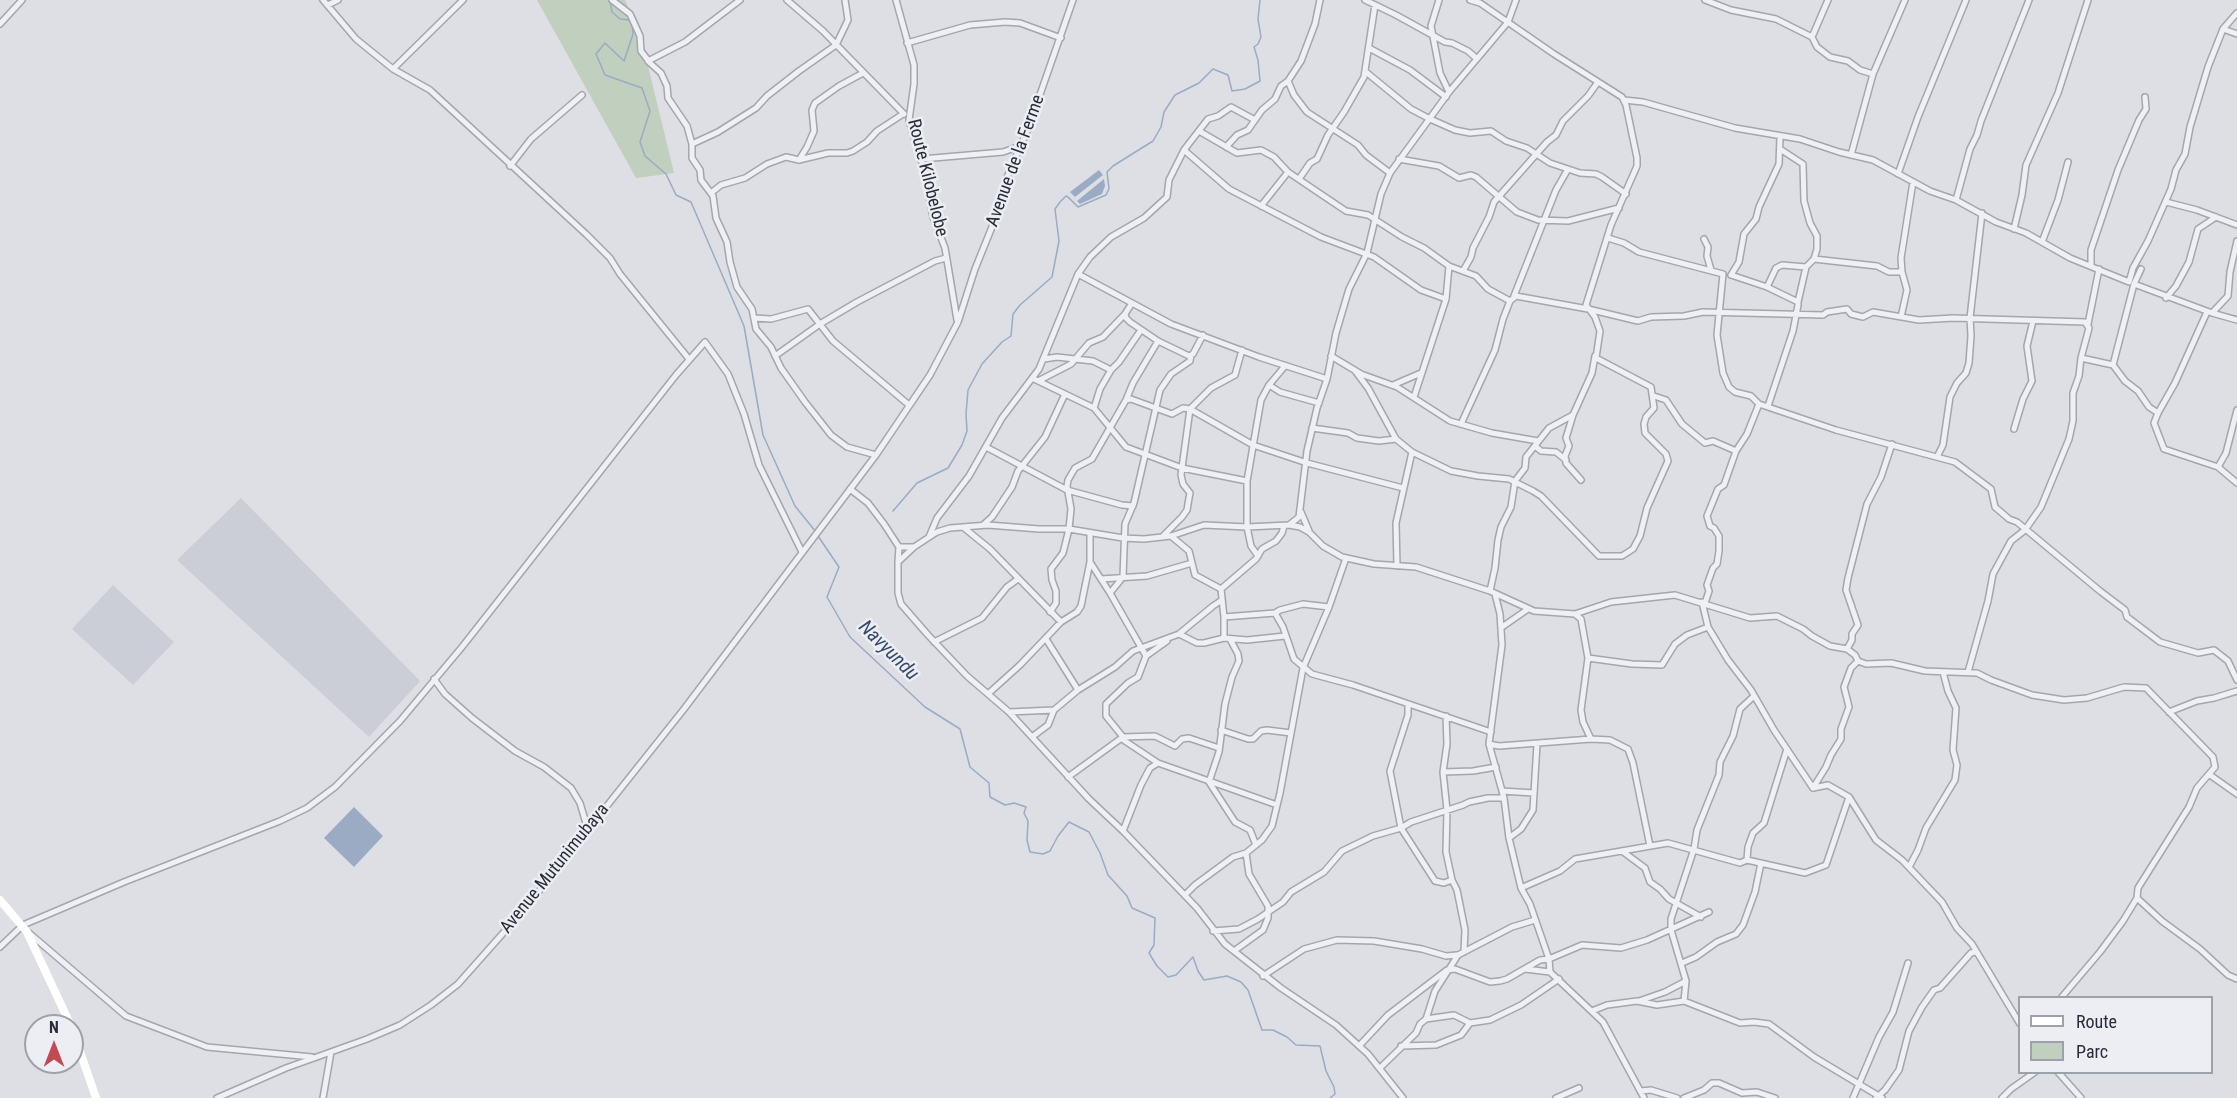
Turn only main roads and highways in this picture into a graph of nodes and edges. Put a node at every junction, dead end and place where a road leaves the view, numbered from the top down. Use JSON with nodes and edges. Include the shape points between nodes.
{"nodes":[{"id":1,"x":0,"y":900,"type":"edge"},
{"id":2,"x":65,"y":1014,"type":"edge"},
{"id":3,"x":84,"y":1064,"type":"edge"},
{"id":4,"x":96,"y":1098,"type":"edge"}],
"edges":[{"from":1,"to":2,"type":"main road","via":[[25,929]]},
{"from":3,"to":4,"type":"main road"}]}
